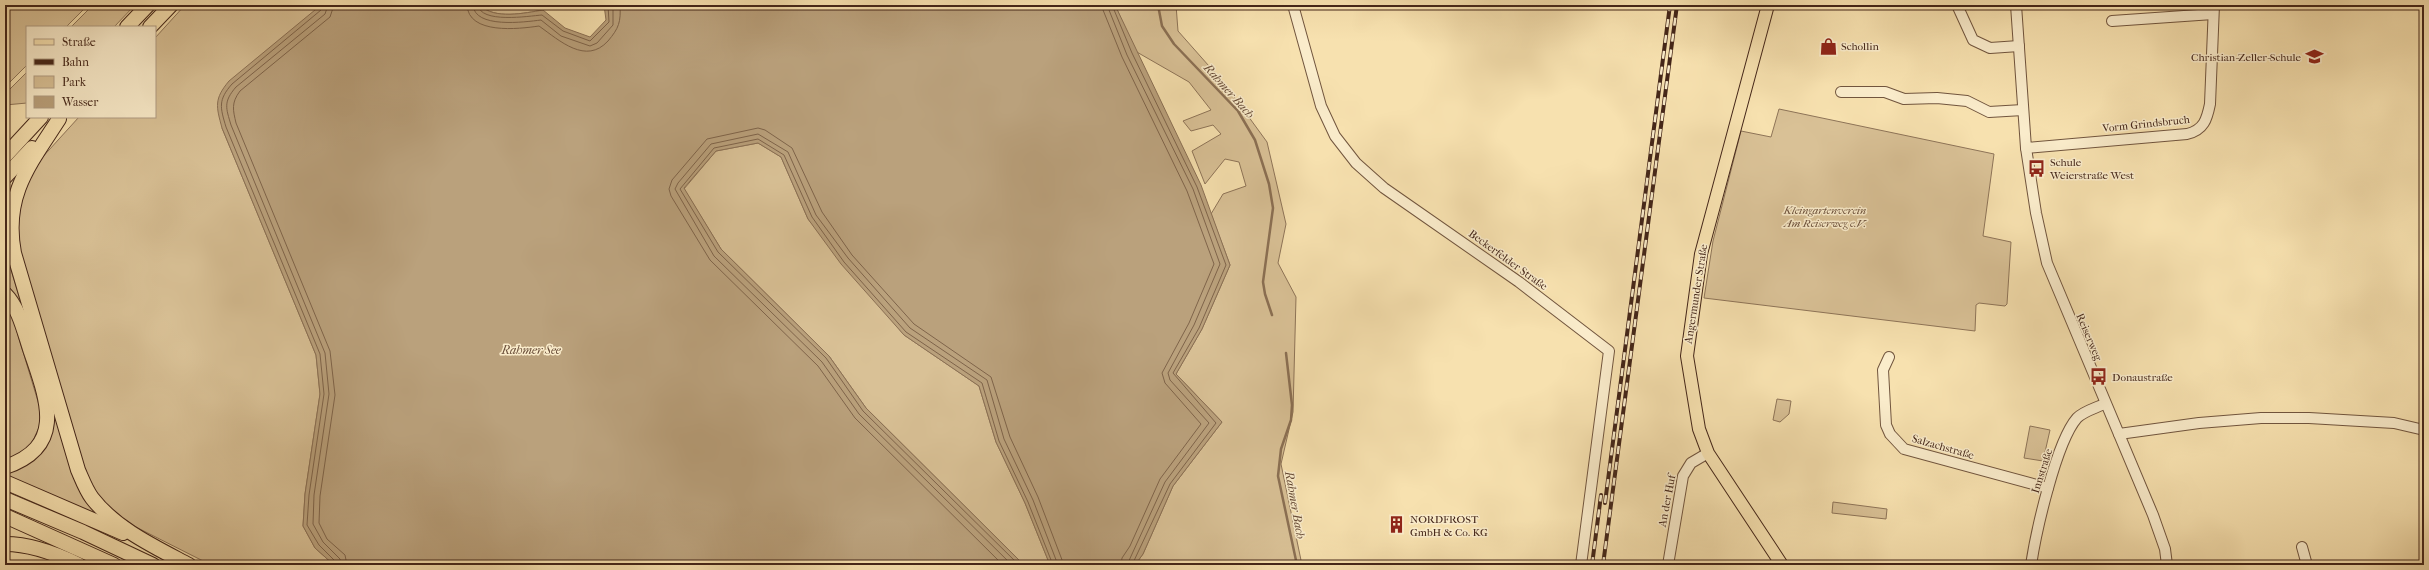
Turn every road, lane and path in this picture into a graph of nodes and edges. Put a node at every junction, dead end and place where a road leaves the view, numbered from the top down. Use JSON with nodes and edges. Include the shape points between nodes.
{"nodes":[{"id":1,"x":148,"y":5,"type":"edge"},
{"id":2,"x":171,"y":5,"type":"edge"},
{"id":3,"x":1293,"y":5,"type":"edge"},
{"id":4,"x":1957,"y":5,"type":"edge"},
{"id":5,"x":2016,"y":5,"type":"edge"},
{"id":6,"x":1768,"y":6,"type":"edge"},
{"id":7,"x":2214,"y":9,"type":"edge"},
{"id":8,"x":2112,"y":22,"type":"dead end"},
{"id":9,"x":128,"y":26,"type":"edge"},
{"id":10,"x":151,"y":26,"type":"edge"},
{"id":11,"x":2019,"y":46,"type":"junction"},
{"id":12,"x":1841,"y":92,"type":"dead end"},
{"id":13,"x":2022,"y":110,"type":"junction"},
{"id":14,"x":39,"y":118,"type":"edge"},
{"id":15,"x":39,"y":118,"type":"edge"},
{"id":16,"x":60,"y":118,"type":"edge"},
{"id":17,"x":5,"y":142,"type":"edge"},
{"id":18,"x":2026,"y":148,"type":"junction"},
{"id":19,"x":5,"y":156,"type":"edge"},
{"id":20,"x":5,"y":177,"type":"edge"},
{"id":21,"x":5,"y":294,"type":"edge"},
{"id":22,"x":1889,"y":357,"type":"dead end"},
{"id":23,"x":2104,"y":404,"type":"junction"},
{"id":24,"x":2424,"y":430,"type":"edge"},
{"id":25,"x":2119,"y":434,"type":"junction"},
{"id":26,"x":1708,"y":453,"type":"junction"},
{"id":27,"x":5,"y":467,"type":"edge"},
{"id":28,"x":5,"y":482,"type":"edge"},
{"id":29,"x":2048,"y":488,"type":"junction"},
{"id":30,"x":5,"y":499,"type":"edge"},
{"id":31,"x":5,"y":516,"type":"edge"},
{"id":32,"x":5,"y":526,"type":"edge"},
{"id":33,"x":65,"y":543,"type":"junction"},
{"id":34,"x":5,"y":544,"type":"edge"},
{"id":35,"x":151,"y":545,"type":"junction"},
{"id":36,"x":2302,"y":547,"type":"dead end"},
{"id":37,"x":79,"y":565,"type":"edge"},
{"id":38,"x":114,"y":565,"type":"edge"},
{"id":39,"x":153,"y":565,"type":"edge"},
{"id":40,"x":189,"y":565,"type":"edge"},
{"id":41,"x":1581,"y":565,"type":"edge"},
{"id":42,"x":1668,"y":565,"type":"edge"},
{"id":43,"x":1782,"y":565,"type":"edge"},
{"id":44,"x":2031,"y":565,"type":"edge"},
{"id":45,"x":2167,"y":565,"type":"edge"},
{"id":46,"x":2307,"y":565,"type":"edge"}],
"edges":[{"from":1,"to":9,"type":"highway"},
{"from":2,"to":10,"type":"highway"},
{"from":3,"to":41,"type":"street","name":"Beckerfelder Straße","via":[[1321,106],[1335,136],[1356,163],[1384,188],[1517,280],[1609,351]]},
{"from":4,"to":11,"type":"street","via":[[1973,40],[1990,48]]},
{"from":5,"to":11,"type":"street","name":"Reiserweg"},
{"from":6,"to":26,"type":"main road","name":"Angermunder Straße","via":[[1703,248],[1693,302],[1687,356],[1699,429]]},
{"from":7,"to":8,"type":"street","name":"Vorm Grindsbruch"},
{"from":7,"to":18,"type":"street","name":"Vorm Grindsbruch","via":[[2210,104],[2207,118],[2198,130],[2187,134]]},
{"from":11,"to":13,"type":"street","name":"Reiserweg"},
{"from":12,"to":13,"type":"street","via":[[1885,92],[1904,99],[1937,98],[1967,101],[1989,112]]},
{"from":13,"to":18,"type":"street","name":"Reiserweg"},
{"from":14,"to":17,"type":"highway"},
{"from":15,"to":19,"type":"highway"},
{"from":16,"to":20,"type":"highway"},
{"from":16,"to":35,"type":"highway","via":[[25,172],[14,198],[11,234],[14,253],[78,470],[85,485],[91,497],[104,511]]},
{"from":18,"to":23,"type":"street","name":"Reiserweg","via":[[2048,270]]},
{"from":21,"to":27,"type":"highway","via":[[16,308],[46,397],[48,413],[47,427],[40,445],[18,463]]},
{"from":22,"to":29,"type":"street","name":"Salzachstraße","via":[[1883,370],[1886,425],[1890,434],[1904,449]]},
{"from":23,"to":25,"type":"street","name":"Reiserweg"},
{"from":23,"to":29,"type":"street","name":"Innstraße","via":[[2083,414],[2073,425]]},
{"from":24,"to":25,"type":"street","via":[[2394,423],[2261,418]]},
{"from":25,"to":45,"type":"street","name":"Reiserweg","via":[[2153,515],[2165,549]]},
{"from":26,"to":42,"type":"street","name":"An der Huf","via":[[1696,458],[1686,470]]},
{"from":26,"to":43,"type":"main road","name":"Angermunder Straße"},
{"from":28,"to":35,"type":"highway"},
{"from":29,"to":44,"type":"street","name":"Innstraße"},
{"from":30,"to":39,"type":"highway"},
{"from":31,"to":33,"type":"highway"},
{"from":32,"to":33,"type":"highway","via":[[42,539]]},
{"from":33,"to":38,"type":"highway"},
{"from":34,"to":37,"type":"highway","via":[[18,544],[44,551]]},
{"from":35,"to":40,"type":"highway"},
{"from":36,"to":46,"type":"street"}]}
